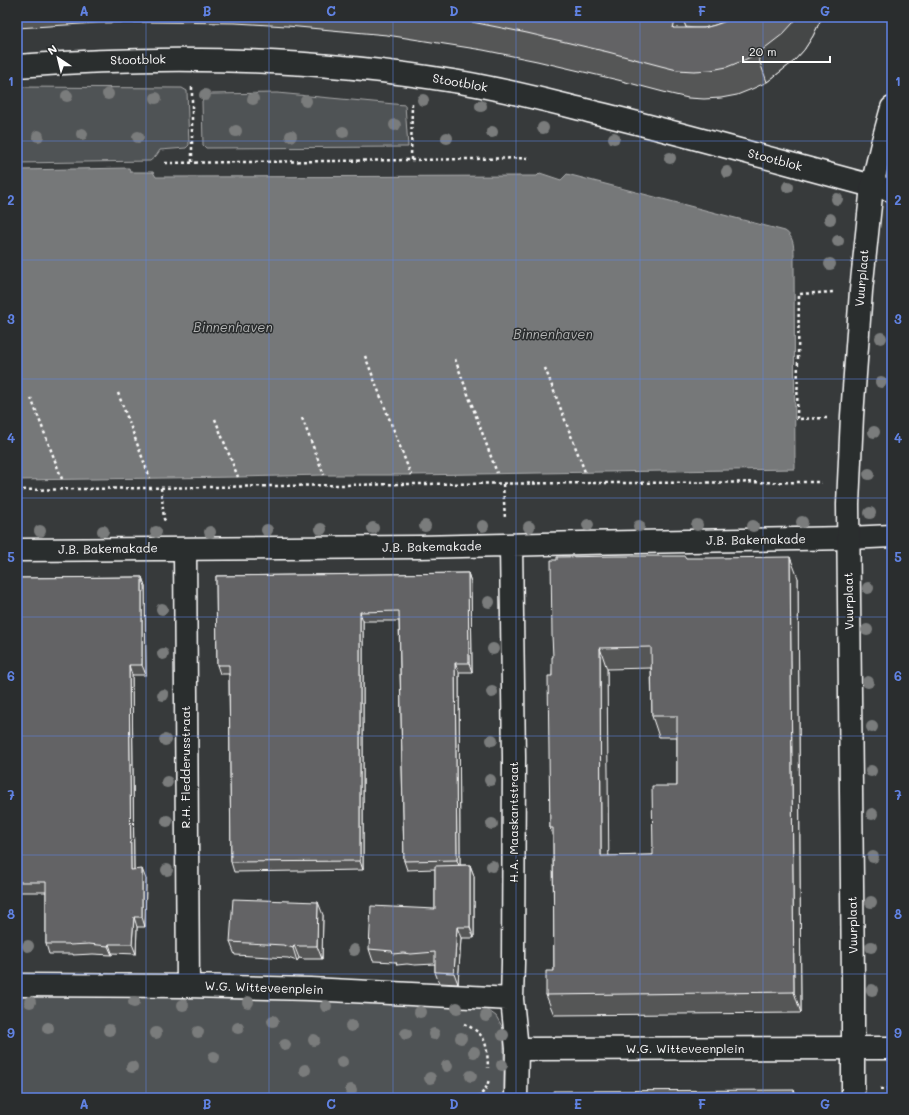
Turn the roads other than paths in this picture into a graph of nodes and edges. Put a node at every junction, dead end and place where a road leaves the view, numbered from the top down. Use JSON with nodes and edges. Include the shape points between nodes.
{"nodes":[{"id":1,"x":17,"y":66,"type":"edge"},
{"id":2,"x":892,"y":108,"type":"edge"},
{"id":3,"x":882,"y":188,"type":"edge"},
{"id":4,"x":892,"y":536,"type":"edge"},
{"id":5,"x":848,"y":538,"type":"junction"},
{"id":6,"x":511,"y":546,"type":"junction"},
{"id":7,"x":185,"y":548,"type":"junction"},
{"id":8,"x":17,"y":550,"type":"edge"},
{"id":9,"x":17,"y":985,"type":"edge"},
{"id":10,"x":188,"y":986,"type":"junction"},
{"id":11,"x":512,"y":999,"type":"junction"},
{"id":12,"x":892,"y":1048,"type":"edge"},
{"id":13,"x":517,"y":1049,"type":"junction"},
{"id":14,"x":853,"y":1049,"type":"junction"},
{"id":15,"x":516,"y":1098,"type":"edge"},
{"id":16,"x":853,"y":1098,"type":"edge"}],
"edges":[{"from":1,"to":3,"type":"street","name":"Stootblok","via":[[102,60],[193,59],[317,64],[412,75],[484,86],[531,97]]},
{"from":2,"to":3,"type":"street","name":"Vuurplaat","via":[[882,144]]},
{"from":3,"to":5,"type":"street","name":"Vuurplaat","via":[[861,291],[852,416]]},
{"from":4,"to":5,"type":"street","name":"J.B. Bakemakade"},
{"from":5,"to":6,"type":"street","name":"J.B. Bakemakade"},
{"from":5,"to":14,"type":"street","name":"Vuurplaat"},
{"from":6,"to":7,"type":"street","name":"J.B. Bakemakade"},
{"from":6,"to":11,"type":"street","name":"H.A. Maaskantstraat","via":[[514,758]]},
{"from":7,"to":8,"type":"street","name":"J.B. Bakemakade"},
{"from":7,"to":10,"type":"street","name":"R.H. Fledderusstraat"},
{"from":9,"to":10,"type":"street","name":"W.G. Witteveenplein"},
{"from":10,"to":11,"type":"street","name":"W.G. Witteveenplein"},
{"from":11,"to":13,"type":"street","name":"H.A. Maaskantstraat"},
{"from":12,"to":14,"type":"street","name":"W.G. Witteveenplein"},
{"from":13,"to":14,"type":"street","name":"W.G. Witteveenplein"},
{"from":13,"to":15,"type":"street","name":"H.A. Maaskantstraat"},
{"from":14,"to":16,"type":"street","name":"Vuurplaat"}]}
